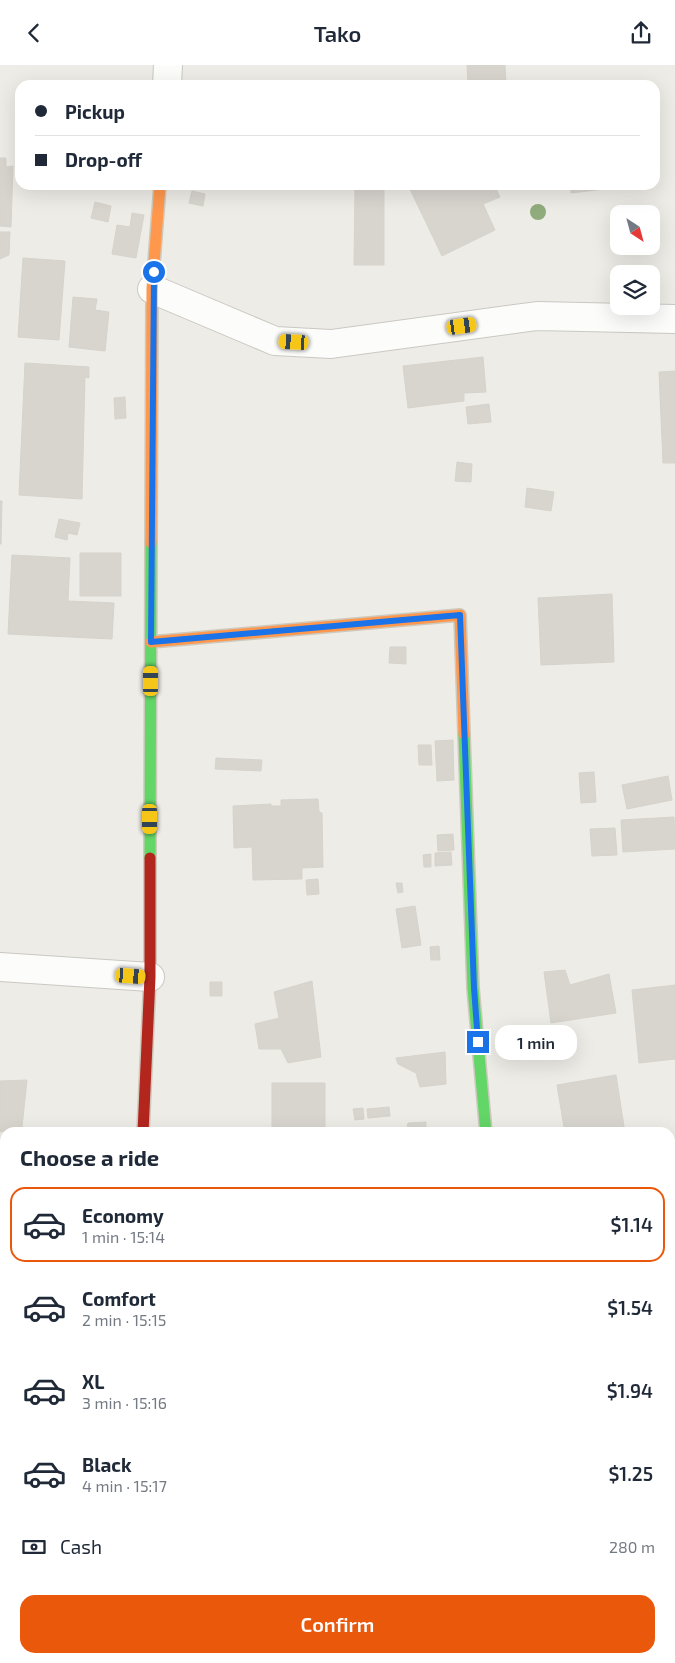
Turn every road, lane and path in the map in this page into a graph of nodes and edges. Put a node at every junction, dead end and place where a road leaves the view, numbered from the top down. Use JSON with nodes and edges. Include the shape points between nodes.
{"nodes":[{"id":1,"x":168,"y":65,"type":"edge"},
{"id":2,"x":167,"y":80,"type":"edge"},
{"id":3,"x":160,"y":190,"type":"edge"},
{"id":4,"x":152,"y":289,"type":"junction"},
{"id":5,"x":675,"y":319,"type":"edge"},
{"id":6,"x":151,"y":642,"type":"junction"},
{"id":7,"x":0,"y":967,"type":"edge"},
{"id":8,"x":150,"y":977,"type":"junction"},
{"id":9,"x":143,"y":1127,"type":"edge"},
{"id":10,"x":486,"y":1127,"type":"edge"}],
"edges":[{"from":1,"to":2,"type":"street"},
{"from":3,"to":4,"type":"street"},
{"from":4,"to":5,"type":"street","via":[[275,341],[331,344],[537,316]]},
{"from":4,"to":6,"type":"street"},
{"from":6,"to":8,"type":"street"},
{"from":6,"to":10,"type":"street","via":[[460,615],[474,988]]},
{"from":7,"to":8,"type":"street"},
{"from":8,"to":9,"type":"street"}]}
